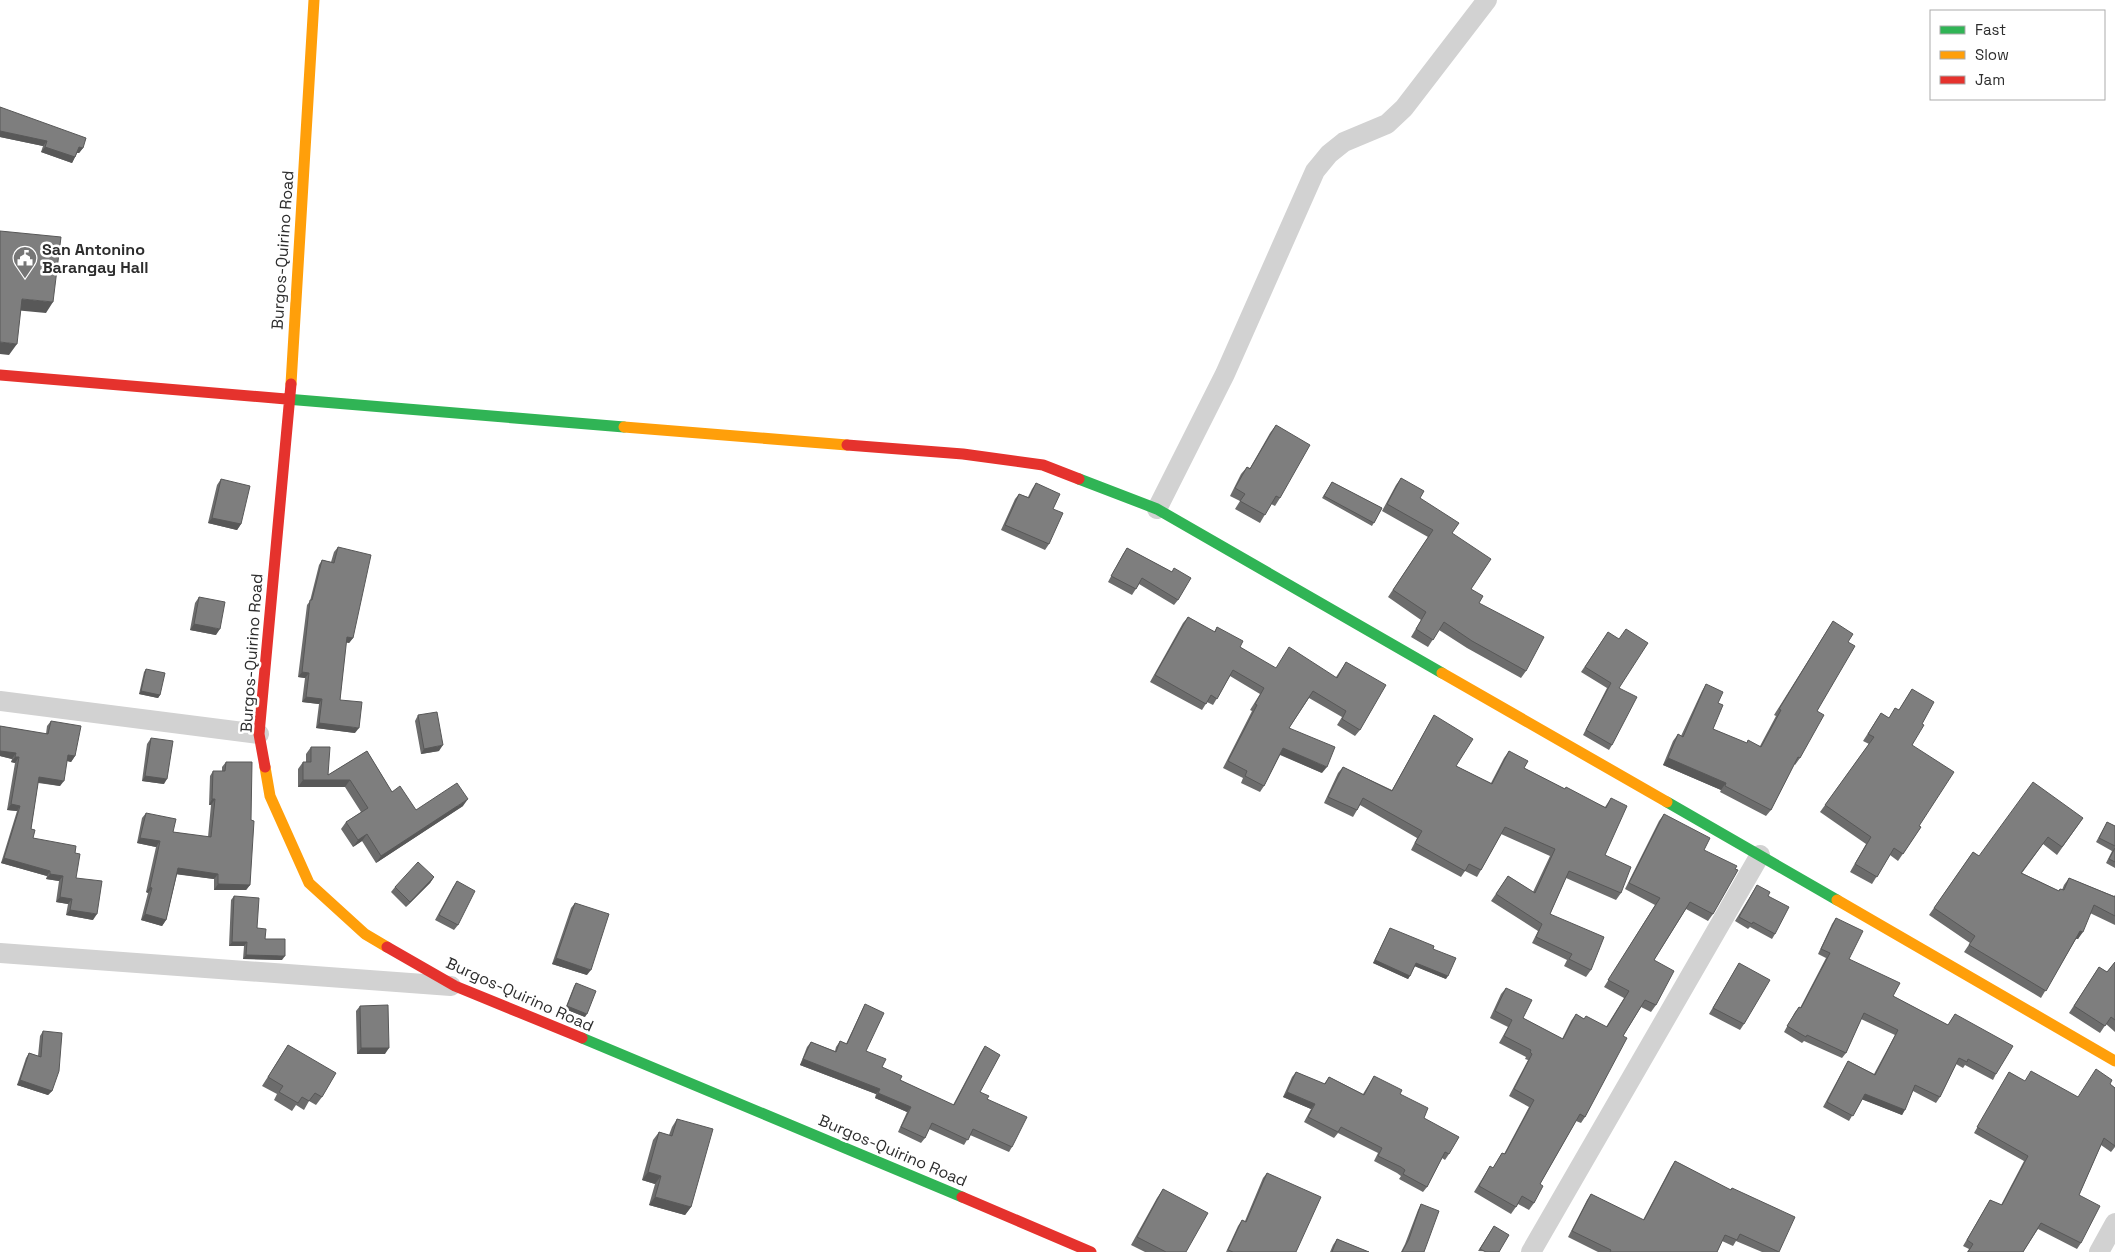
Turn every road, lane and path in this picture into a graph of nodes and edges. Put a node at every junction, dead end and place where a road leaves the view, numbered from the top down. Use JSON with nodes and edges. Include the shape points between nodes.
{"nodes":[{"id":1,"x":314,"y":0,"type":"edge"},
{"id":2,"x":1487,"y":0,"type":"edge"},
{"id":3,"x":0,"y":375,"type":"edge"},
{"id":4,"x":290,"y":400,"type":"junction"},
{"id":5,"x":1157,"y":509,"type":"junction"},
{"id":6,"x":0,"y":701,"type":"edge"},
{"id":7,"x":259,"y":734,"type":"junction"},
{"id":8,"x":1760,"y":855,"type":"junction"},
{"id":9,"x":0,"y":952,"type":"edge"},
{"id":10,"x":455,"y":986,"type":"junction"},
{"id":11,"x":2115,"y":1062,"type":"edge"},
{"id":12,"x":2115,"y":1224,"type":"edge"},
{"id":13,"x":1090,"y":1252,"type":"edge"},
{"id":14,"x":1530,"y":1252,"type":"edge"},
{"id":15,"x":2100,"y":1252,"type":"edge"}],
"edges":[{"from":1,"to":4,"type":"street","name":"Burgos-Quirino Road"},
{"from":2,"to":5,"type":"street","via":[[1404,108],[1387,124],[1344,142],[1315,172],[1225,374]]},
{"from":3,"to":4,"type":"street"},
{"from":4,"to":5,"type":"street","via":[[963,454],[1043,465]]},
{"from":4,"to":7,"type":"street","name":"Burgos-Quirino Road"},
{"from":5,"to":8,"type":"street"},
{"from":6,"to":7,"type":"street"},
{"from":7,"to":10,"type":"street","name":"Burgos-Quirino Road","via":[[270,796],[309,883],[365,934]]},
{"from":8,"to":11,"type":"street"},
{"from":8,"to":14,"type":"street"},
{"from":9,"to":10,"type":"street"},
{"from":10,"to":13,"type":"street","name":"Burgos-Quirino Road"},
{"from":12,"to":15,"type":"street"}]}
